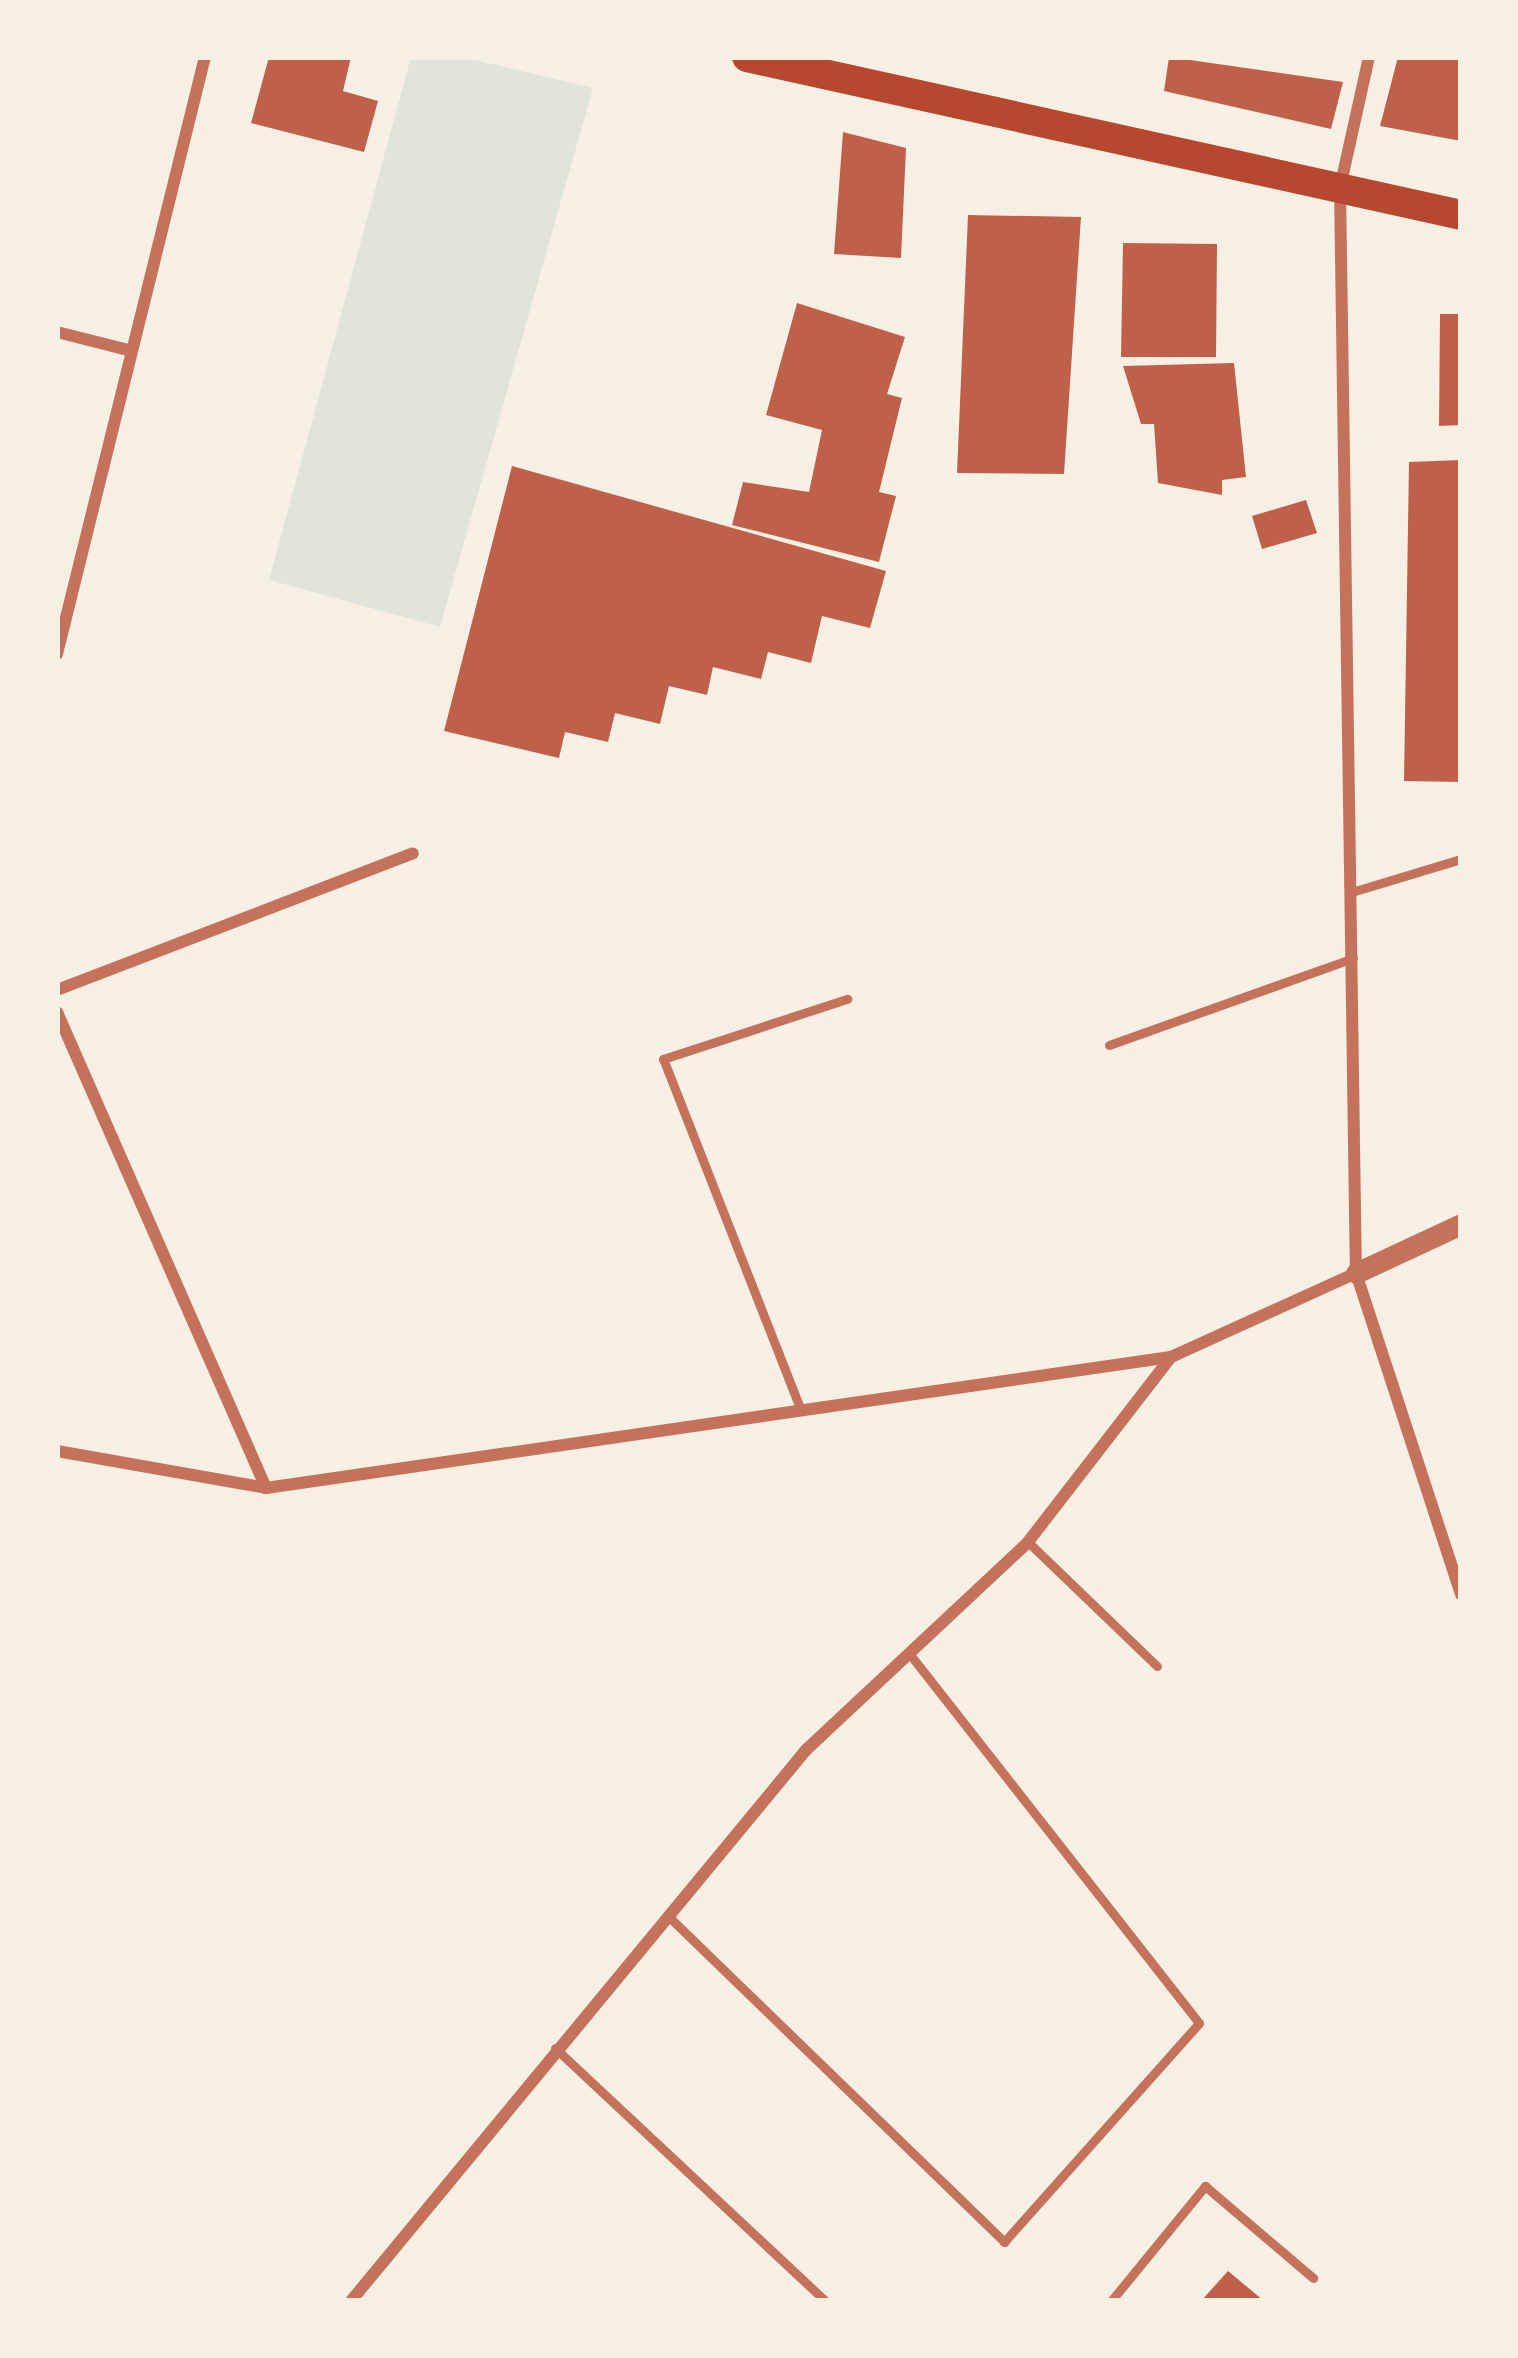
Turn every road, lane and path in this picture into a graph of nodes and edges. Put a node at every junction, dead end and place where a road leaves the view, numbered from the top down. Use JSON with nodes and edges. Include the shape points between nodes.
{"nodes":[{"id":1,"x":205,"y":57,"type":"edge"},
{"id":2,"x":747,"y":57,"type":"edge"},
{"id":3,"x":1369,"y":57,"type":"edge"},
{"id":4,"x":1340,"y":188,"type":"junction"},
{"id":5,"x":1461,"y":215,"type":"edge"},
{"id":6,"x":57,"y":332,"type":"edge"},
{"id":7,"x":133,"y":351,"type":"junction"},
{"id":8,"x":57,"y":655,"type":"edge"},
{"id":9,"x":413,"y":853,"type":"dead end"},
{"id":10,"x":1461,"y":859,"type":"edge"},
{"id":11,"x":1355,"y":891,"type":"junction"},
{"id":12,"x":1355,"y":958,"type":"junction"},
{"id":13,"x":57,"y":990,"type":"edge"},
{"id":14,"x":847,"y":999,"type":"dead end"},
{"id":15,"x":57,"y":1012,"type":"edge"},
{"id":16,"x":1109,"y":1045,"type":"dead end"},
{"id":17,"x":1461,"y":1224,"type":"edge"},
{"id":18,"x":1356,"y":1273,"type":"junction"},
{"id":19,"x":1171,"y":1357,"type":"junction"},
{"id":20,"x":800,"y":1408,"type":"junction"},
{"id":21,"x":57,"y":1451,"type":"edge"},
{"id":22,"x":266,"y":1488,"type":"junction"},
{"id":23,"x":1028,"y":1542,"type":"junction"},
{"id":24,"x":1461,"y":1594,"type":"edge"},
{"id":25,"x":910,"y":1655,"type":"junction"},
{"id":26,"x":1156,"y":1666,"type":"dead end"},
{"id":27,"x":667,"y":1915,"type":"junction"},
{"id":28,"x":556,"y":2048,"type":"junction"},
{"id":29,"x":1313,"y":2278,"type":"dead end"},
{"id":30,"x":351,"y":2301,"type":"edge"},
{"id":31,"x":825,"y":2301,"type":"edge"},
{"id":32,"x":1111,"y":2301,"type":"edge"}],
"edges":[{"from":1,"to":7,"type":"street"},
{"from":2,"to":4,"type":"main road"},
{"from":3,"to":4,"type":"street"},
{"from":4,"to":5,"type":"main road"},
{"from":4,"to":11,"type":"street"},
{"from":6,"to":7,"type":"street"},
{"from":7,"to":8,"type":"street"},
{"from":9,"to":13,"type":"street"},
{"from":10,"to":11,"type":"lane"},
{"from":11,"to":12,"type":"street"},
{"from":12,"to":16,"type":"lane"},
{"from":12,"to":18,"type":"street"},
{"from":14,"to":20,"type":"lane","via":[[663,1059]]},
{"from":15,"to":22,"type":"street"},
{"from":17,"to":18,"type":"street"},
{"from":18,"to":19,"type":"street"},
{"from":18,"to":24,"type":"street"},
{"from":19,"to":20,"type":"street"},
{"from":19,"to":23,"type":"street"},
{"from":20,"to":22,"type":"street"},
{"from":21,"to":22,"type":"street"},
{"from":23,"to":25,"type":"street"},
{"from":23,"to":26,"type":"lane"},
{"from":25,"to":27,"type":"street","via":[[806,1750]]},
{"from":25,"to":27,"type":"lane","via":[[1199,2023],[1004,2242]]},
{"from":27,"to":28,"type":"street"},
{"from":28,"to":30,"type":"street"},
{"from":28,"to":31,"type":"lane"},
{"from":29,"to":32,"type":"lane","via":[[1204,2186]]}]}
